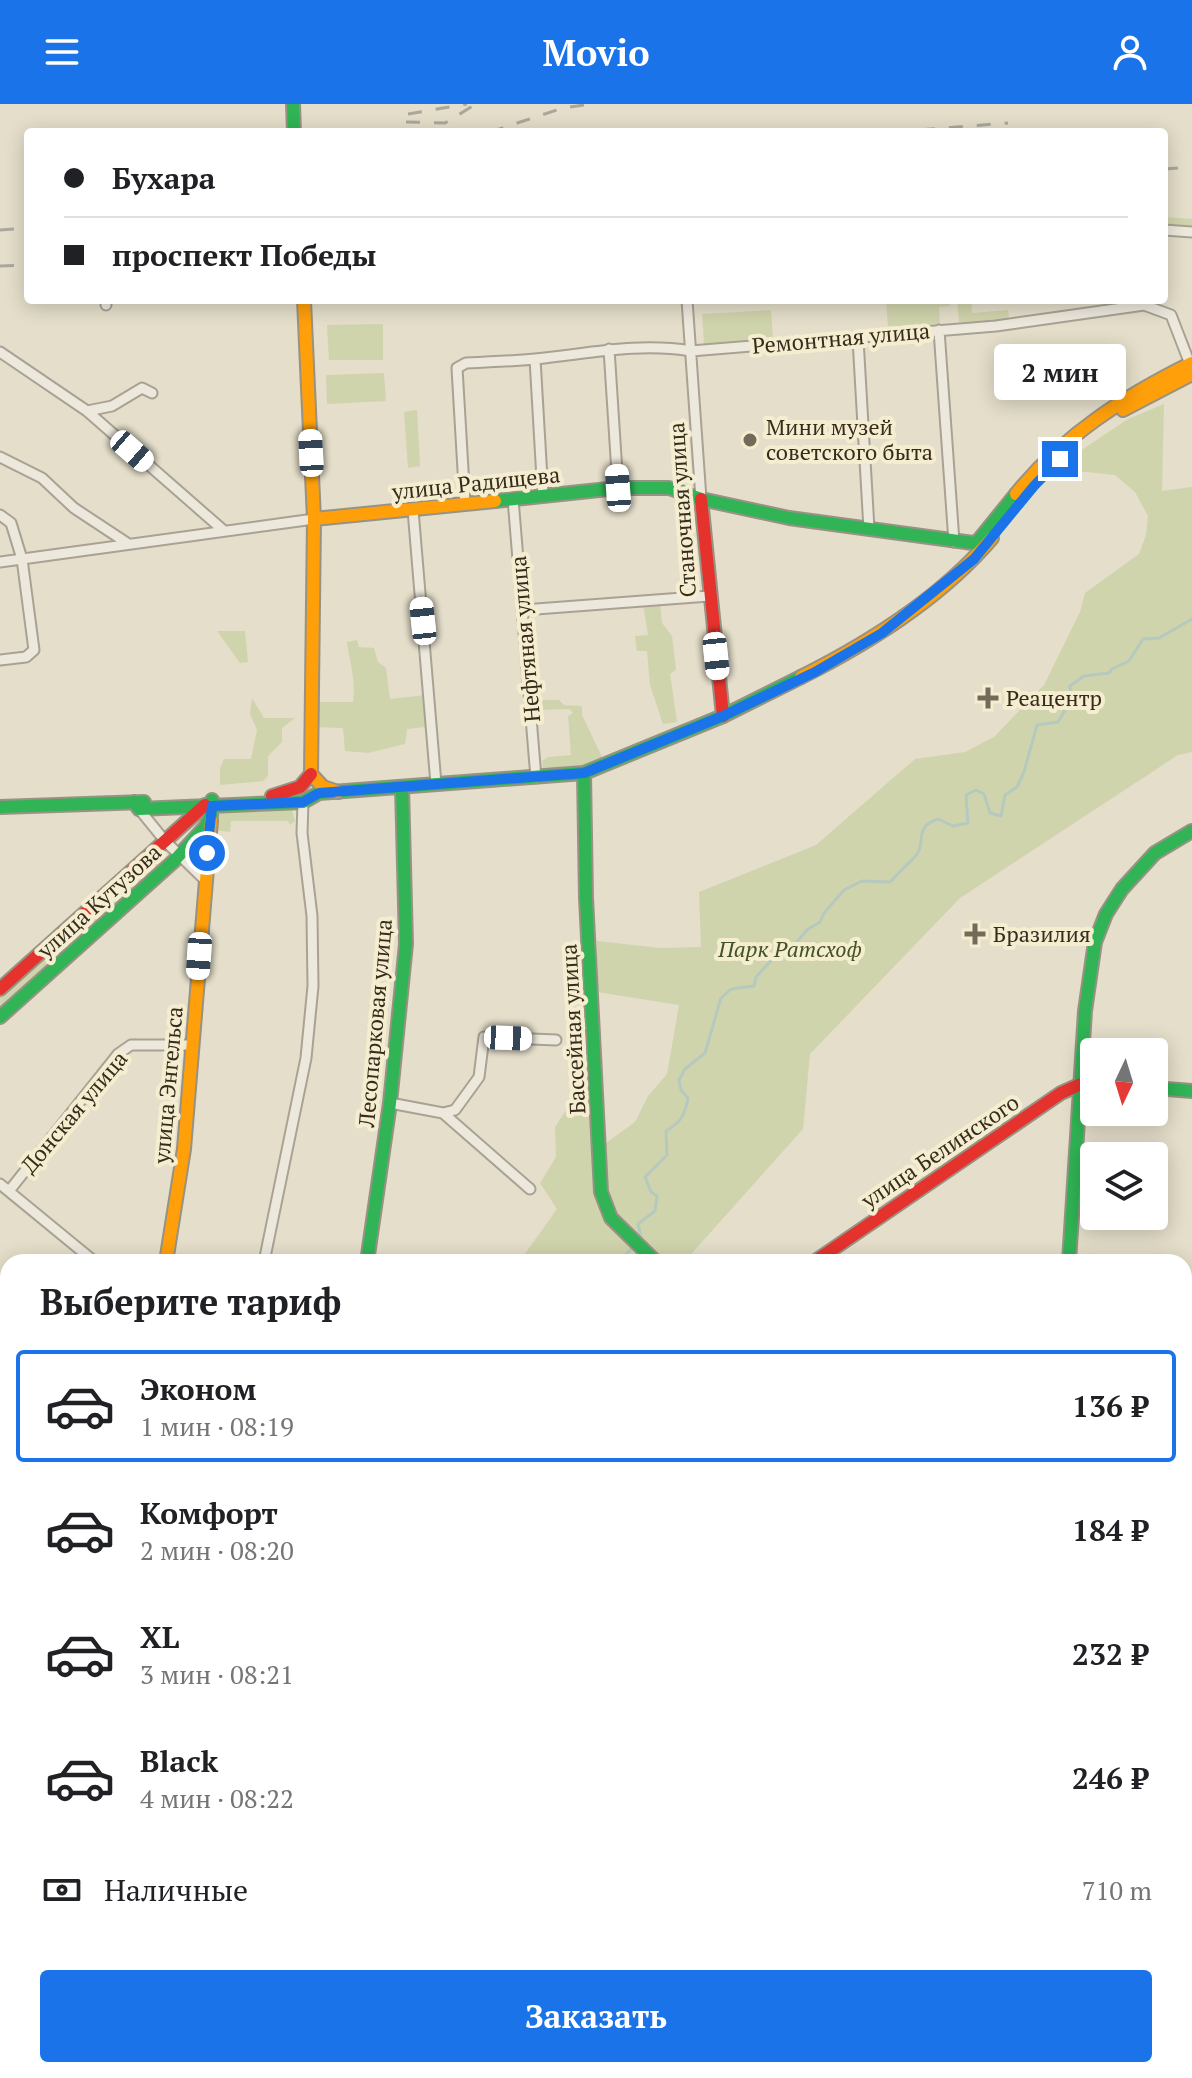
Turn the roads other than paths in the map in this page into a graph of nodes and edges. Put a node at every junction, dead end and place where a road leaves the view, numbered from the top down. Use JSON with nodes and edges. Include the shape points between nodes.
{"nodes":[{"id":1,"x":293,"y":104,"type":"edge"},
{"id":2,"x":294,"y":128,"type":"edge"},
{"id":3,"x":1168,"y":230,"type":"edge"},
{"id":4,"x":1192,"y":232,"type":"edge"},
{"id":5,"x":304,"y":304,"type":"edge"},
{"id":6,"x":687,"y":304,"type":"edge"},
{"id":7,"x":939,"y":330,"type":"junction"},
{"id":8,"x":858,"y":339,"type":"junction"},
{"id":9,"x":609,"y":349,"type":"junction"},
{"id":10,"x":691,"y":351,"type":"junction"},
{"id":11,"x":0,"y":352,"type":"edge"},
{"id":12,"x":535,"y":359,"type":"junction"},
{"id":13,"x":1191,"y":367,"type":"edge"},
{"id":14,"x":152,"y":393,"type":"dead end"},
{"id":15,"x":87,"y":411,"type":"junction"},
{"id":16,"x":0,"y":457,"type":"edge"},
{"id":17,"x":618,"y":488,"type":"junction"},
{"id":18,"x":543,"y":496,"type":"junction"},
{"id":19,"x":513,"y":499,"type":"junction"},
{"id":20,"x":701,"y":499,"type":"junction"},
{"id":21,"x":465,"y":504,"type":"junction"},
{"id":22,"x":413,"y":510,"type":"junction"},
{"id":23,"x":0,"y":515,"type":"edge"},
{"id":24,"x":314,"y":519,"type":"junction"},
{"id":25,"x":869,"y":529,"type":"junction"},
{"id":26,"x":223,"y":530,"type":"junction"},
{"id":27,"x":954,"y":542,"type":"junction"},
{"id":28,"x":127,"y":543,"type":"junction"},
{"id":29,"x":22,"y":559,"type":"junction"},
{"id":30,"x":0,"y":562,"type":"edge"},
{"id":31,"x":959,"y":571,"type":"junction"},
{"id":32,"x":709,"y":596,"type":"junction"},
{"id":33,"x":523,"y":610,"type":"junction"},
{"id":34,"x":0,"y":660,"type":"edge"},
{"id":35,"x":723,"y":716,"type":"junction"},
{"id":36,"x":584,"y":773,"type":"junction"},
{"id":37,"x":311,"y":774,"type":"junction"},
{"id":38,"x":536,"y":778,"type":"junction"},
{"id":39,"x":436,"y":784,"type":"junction"},
{"id":40,"x":402,"y":787,"type":"junction"},
{"id":41,"x":338,"y":792,"type":"junction"},
{"id":42,"x":303,"y":802,"type":"junction"},
{"id":43,"x":137,"y":806,"type":"junction"},
{"id":44,"x":0,"y":807,"type":"edge"},
{"id":45,"x":209,"y":807,"type":"junction"},
{"id":46,"x":1192,"y":831,"type":"edge"},
{"id":47,"x":165,"y":841,"type":"junction"},
{"id":48,"x":180,"y":854,"type":"junction"},
{"id":49,"x":205,"y":880,"type":"junction"},
{"id":50,"x":0,"y":989,"type":"edge"},
{"id":51,"x":0,"y":1017,"type":"edge"},
{"id":52,"x":1087,"y":1038,"type":"edge"},
{"id":53,"x":556,"y":1040,"type":"dead end"},
{"id":54,"x":193,"y":1045,"type":"junction"},
{"id":55,"x":1080,"y":1086,"type":"edge"},
{"id":56,"x":1168,"y":1089,"type":"edge"},
{"id":57,"x":1192,"y":1091,"type":"edge"},
{"id":58,"x":390,"y":1103,"type":"junction"},
{"id":59,"x":443,"y":1113,"type":"junction"},
{"id":60,"x":1083,"y":1126,"type":"edge"},
{"id":61,"x":0,"y":1184,"type":"edge"},
{"id":62,"x":530,"y":1189,"type":"dead end"},
{"id":63,"x":9,"y":1191,"type":"junction"},
{"id":64,"x":85,"y":1254,"type":"edge"},
{"id":65,"x":167,"y":1254,"type":"edge"},
{"id":66,"x":266,"y":1254,"type":"edge"},
{"id":67,"x":368,"y":1254,"type":"edge"},
{"id":68,"x":648,"y":1254,"type":"edge"},
{"id":69,"x":825,"y":1254,"type":"edge"},
{"id":70,"x":1070,"y":1254,"type":"edge"}],
"edges":[{"from":1,"to":2,"type":"main road"},
{"from":3,"to":4,"type":"street"},
{"from":5,"to":24,"type":"main road"},
{"from":6,"to":10,"type":"street","name":"Станочная улица"},
{"from":7,"to":8,"type":"street","name":"Ремонтная улица"},
{"from":7,"to":13,"type":"street","name":"Ремонтная улица","via":[[1144,305],[1171,315]]},
{"from":7,"to":27,"type":"street"},
{"from":8,"to":10,"type":"street","name":"Ремонтная улица"},
{"from":8,"to":25,"type":"street"},
{"from":9,"to":10,"type":"street","name":"Ремонтная улица","via":[[663,346]]},
{"from":9,"to":12,"type":"street","name":"Ремонтная улица"},
{"from":9,"to":17,"type":"street"},
{"from":10,"to":20,"type":"street","name":"Станочная улица"},
{"from":11,"to":15,"type":"street"},
{"from":12,"to":18,"type":"street"},
{"from":12,"to":21,"type":"street","name":"Ремонтная улица","via":[[457,368]]},
{"from":13,"to":27,"type":"main road","name":"улица Радищева","via":[[1126,397],[1074,434],[1035,471],[982,537],[973,543]]},
{"from":13,"to":31,"type":"main road","via":[[1080,441]]},
{"from":14,"to":15,"type":"street","via":[[142,388],[112,406]]},
{"from":15,"to":26,"type":"street"},
{"from":16,"to":28,"type":"street","via":[[42,478],[74,508]]},
{"from":17,"to":18,"type":"main road","name":"улица Радищева"},
{"from":17,"to":20,"type":"main road","name":"улица Радищева","via":[[669,488]]},
{"from":18,"to":19,"type":"main road","name":"улица Радищева"},
{"from":19,"to":21,"type":"main road","name":"улица Радищева"},
{"from":19,"to":33,"type":"street","name":"Нефтяная улица"},
{"from":20,"to":25,"type":"main road","name":"улица Радищева"},
{"from":20,"to":32,"type":"main road","name":"Станочная улица"},
{"from":21,"to":22,"type":"main road","name":"улица Радищева"},
{"from":22,"to":24,"type":"main road","name":"улица Радищева"},
{"from":22,"to":39,"type":"street"},
{"from":23,"to":29,"type":"street","via":[[11,523]]},
{"from":24,"to":26,"type":"street","name":"улица Радищева"},
{"from":24,"to":37,"type":"main road"},
{"from":25,"to":27,"type":"main road","name":"улица Радищева"},
{"from":26,"to":28,"type":"street","name":"улица Радищева"},
{"from":27,"to":31,"type":"main road"},
{"from":28,"to":29,"type":"street","name":"улица Радищева"},
{"from":29,"to":30,"type":"street","name":"улица Радищева"},
{"from":29,"to":34,"type":"street","via":[[34,650],[26,657]]},
{"from":31,"to":35,"type":"main road","via":[[882,633]]},
{"from":32,"to":33,"type":"street"},
{"from":32,"to":35,"type":"main road","name":"Станочная улица"},
{"from":33,"to":38,"type":"street","name":"Нефтяная улица"},
{"from":35,"to":36,"type":"main road"},
{"from":36,"to":38,"type":"main road"},
{"from":36,"to":68,"type":"main road","name":"Бассейная улица","via":[[601,1192],[611,1218]]},
{"from":37,"to":41,"type":"main road","via":[[323,787]]},
{"from":37,"to":45,"type":"main road","via":[[306,784],[288,793]]},
{"from":38,"to":39,"type":"main road"},
{"from":39,"to":40,"type":"main road"},
{"from":40,"to":41,"type":"main road"},
{"from":40,"to":58,"type":"main road","name":"Лесопарковая улица","via":[[406,944]]},
{"from":41,"to":42,"type":"main road","via":[[319,793]]},
{"from":42,"to":45,"type":"main road"},
{"from":42,"to":66,"type":"street","via":[[313,986],[302,1081]]},
{"from":43,"to":44,"type":"main road"},
{"from":43,"to":45,"type":"main road"},
{"from":43,"to":47,"type":"street"},
{"from":45,"to":47,"type":"main road","name":"улица Кутузова"},
{"from":45,"to":48,"type":"main road","name":"улица Кутузова","via":[[206,826]]},
{"from":45,"to":49,"type":"main road","name":"улица Энгельса"},
{"from":46,"to":52,"type":"main road","via":[[1155,853],[1106,914],[1088,974]]},
{"from":47,"to":48,"type":"street"},
{"from":47,"to":50,"type":"main road","name":"улица Кутузова"},
{"from":48,"to":49,"type":"street"},
{"from":48,"to":51,"type":"main road","name":"улица Кутузова"},
{"from":49,"to":54,"type":"main road","name":"улица Энгельса"},
{"from":53,"to":59,"type":"street","via":[[484,1037],[479,1077],[455,1110]]},
{"from":54,"to":63,"type":"street","name":"Донская улица","via":[[131,1045],[118,1054]]},
{"from":54,"to":65,"type":"main road","name":"улица Энгельса"},
{"from":55,"to":69,"type":"main road","name":"улица Белинского","via":[[1061,1093]]},
{"from":56,"to":57,"type":"main road"},
{"from":58,"to":59,"type":"street"},
{"from":58,"to":67,"type":"main road","name":"Лесопарковая улица"},
{"from":59,"to":62,"type":"street"},
{"from":60,"to":70,"type":"main road"},
{"from":61,"to":63,"type":"street"},
{"from":63,"to":64,"type":"street"}]}
